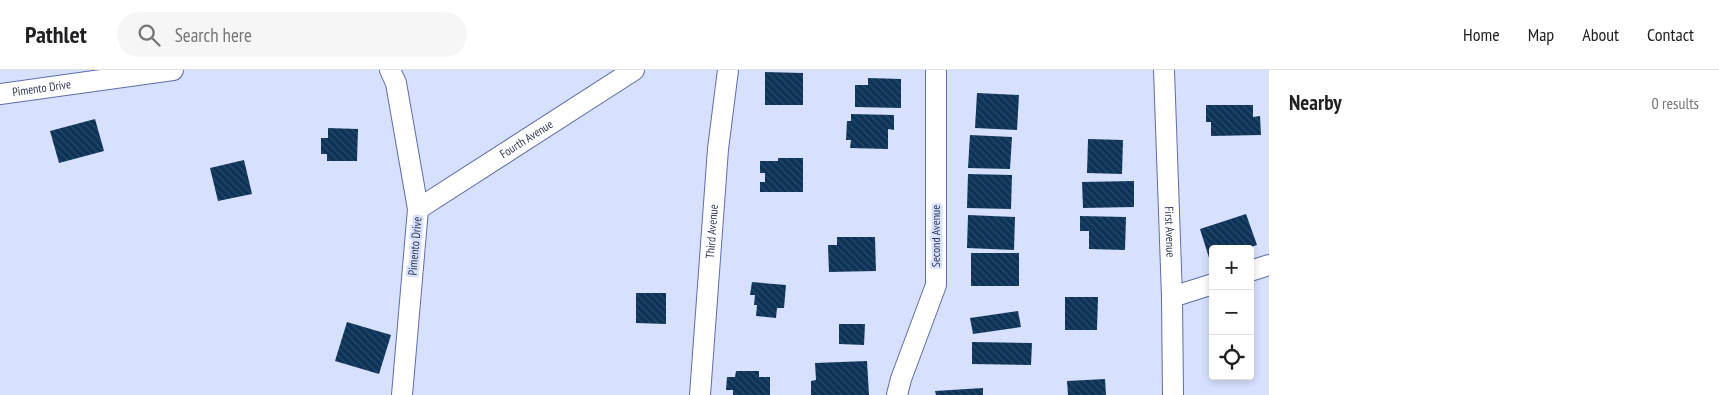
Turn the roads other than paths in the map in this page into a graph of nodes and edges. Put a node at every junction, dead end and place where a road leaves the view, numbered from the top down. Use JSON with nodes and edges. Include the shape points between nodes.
{"nodes":[{"id":1,"x":173,"y":70,"type":"edge"},
{"id":2,"x":390,"y":70,"type":"edge"},
{"id":3,"x":634,"y":70,"type":"edge"},
{"id":4,"x":728,"y":70,"type":"edge"},
{"id":5,"x":936,"y":70,"type":"edge"},
{"id":6,"x":1164,"y":70,"type":"edge"},
{"id":7,"x":0,"y":94,"type":"edge"},
{"id":8,"x":418,"y":209,"type":"junction"},
{"id":9,"x":1269,"y":265,"type":"edge"},
{"id":10,"x":1254,"y":271,"type":"edge"},
{"id":11,"x":1209,"y":285,"type":"edge"},
{"id":12,"x":1172,"y":297,"type":"junction"},
{"id":13,"x":402,"y":395,"type":"edge"},
{"id":14,"x":700,"y":395,"type":"edge"},
{"id":15,"x":898,"y":395,"type":"edge"},
{"id":16,"x":1173,"y":395,"type":"edge"}],
"edges":[{"from":1,"to":7,"type":"street","name":"Pimento Drive"},
{"from":2,"to":8,"type":"street","name":"Pimento Drive","via":[[396,83]]},
{"from":3,"to":8,"type":"street","name":"Fourth Avenue"},
{"from":4,"to":14,"type":"street","name":"Third Avenue","via":[[718,149]]},
{"from":5,"to":15,"type":"street","name":"Second Avenue","via":[[936,285]]},
{"from":6,"to":12,"type":"street","name":"First Avenue"},
{"from":8,"to":13,"type":"street","name":"Pimento Drive"},
{"from":9,"to":10,"type":"street"},
{"from":11,"to":12,"type":"street"},
{"from":12,"to":16,"type":"street","name":"First Avenue"}]}
